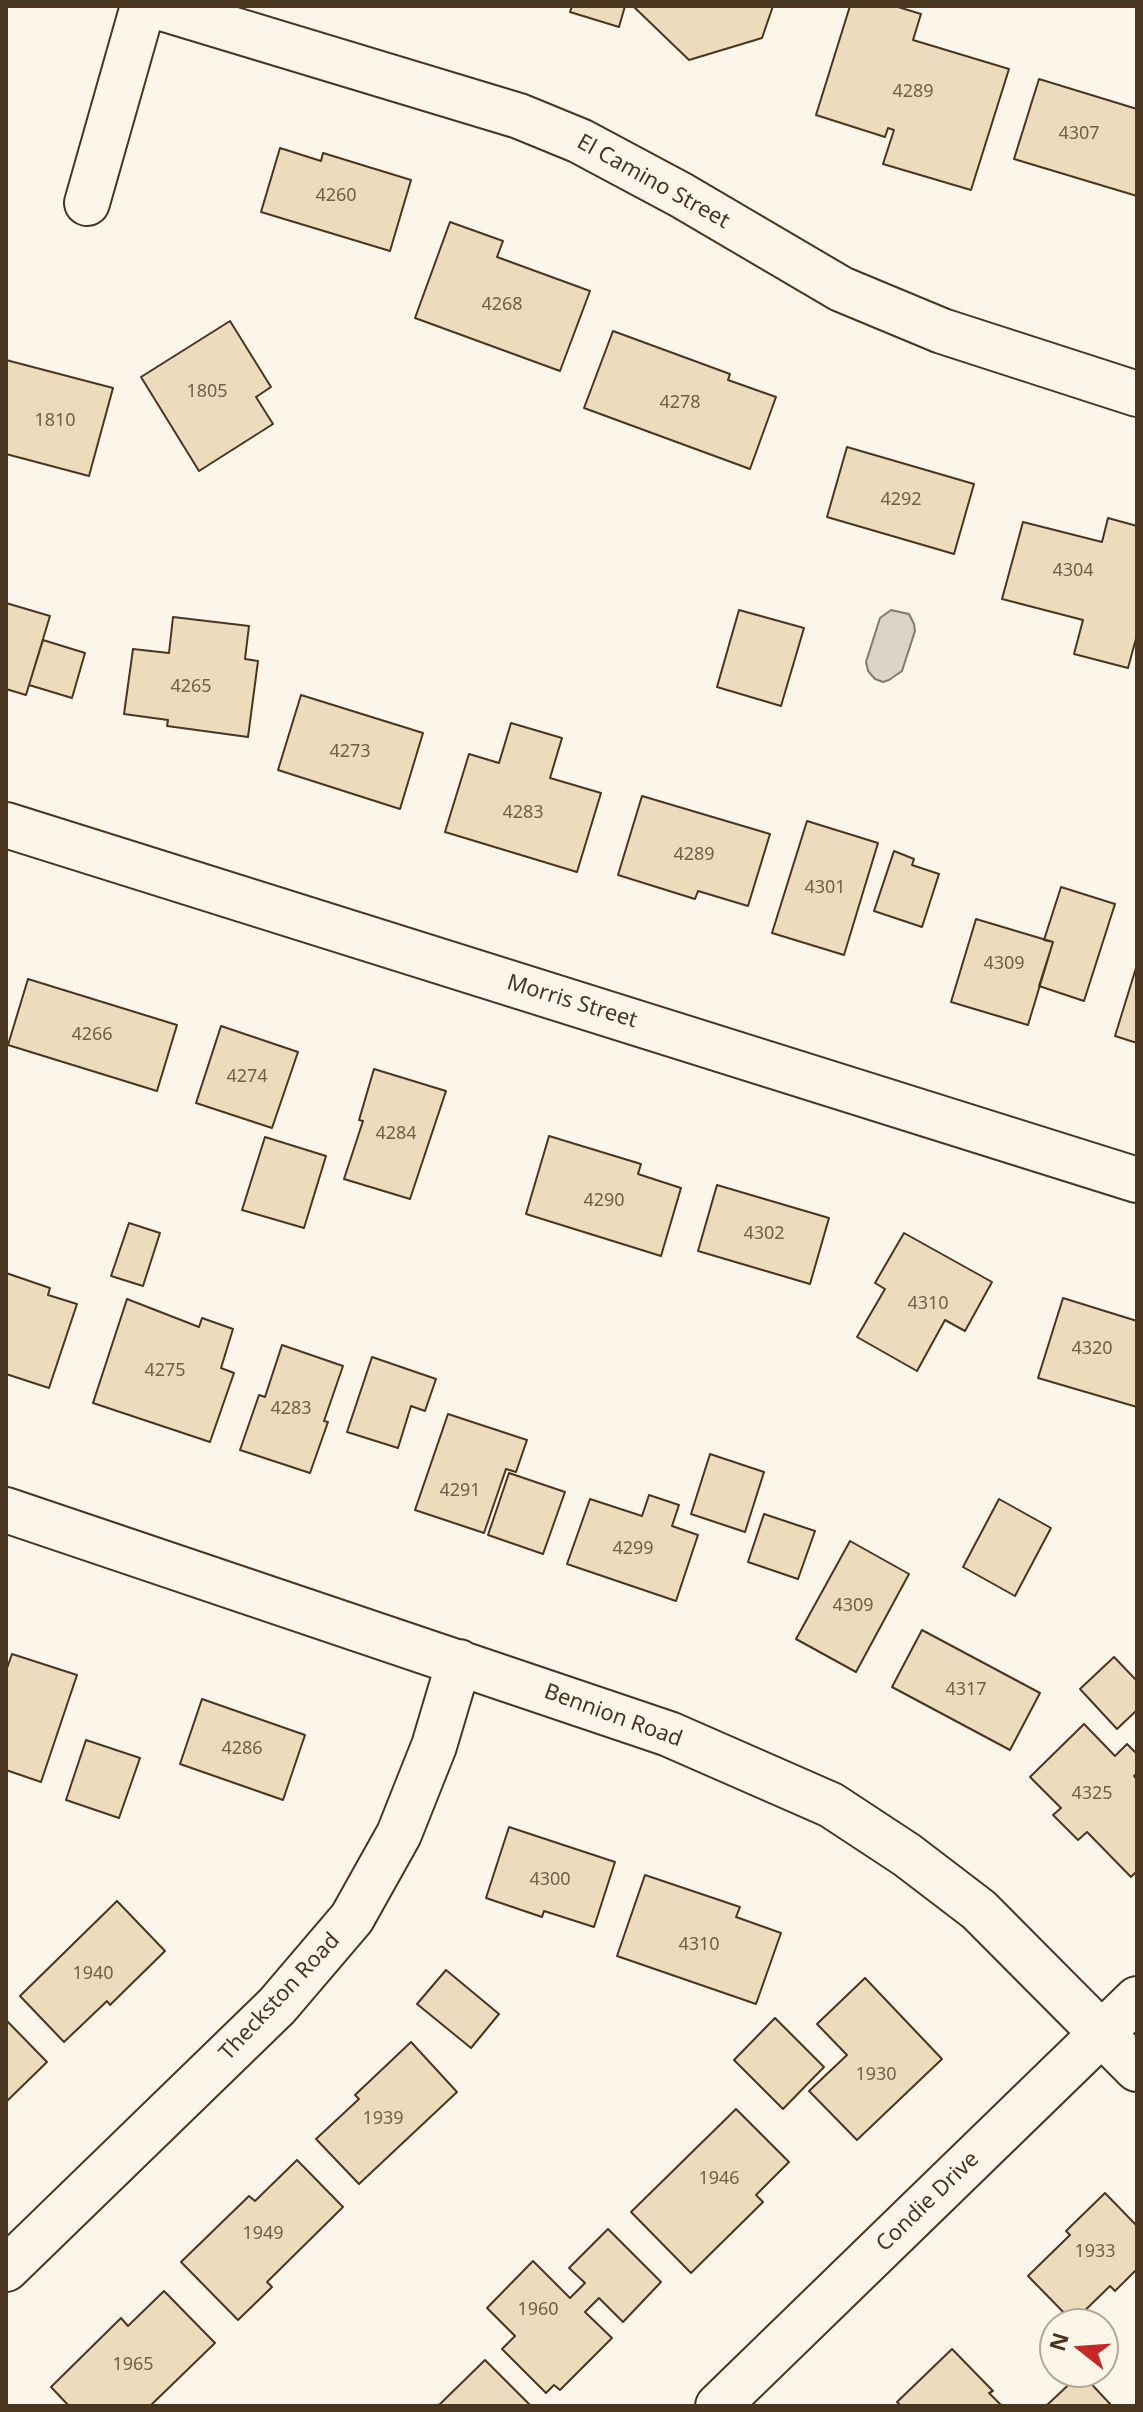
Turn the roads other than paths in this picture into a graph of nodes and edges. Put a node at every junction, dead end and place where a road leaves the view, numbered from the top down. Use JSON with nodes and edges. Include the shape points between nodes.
{"nodes":[{"id":1,"x":143,"y":6,"type":"edge"},
{"id":2,"x":155,"y":6,"type":"edge"},
{"id":3,"x":87,"y":203,"type":"dead end"},
{"id":4,"x":1137,"y":394,"type":"edge"},
{"id":5,"x":6,"y":825,"type":"edge"},
{"id":6,"x":1137,"y":1180,"type":"edge"},
{"id":7,"x":6,"y":1510,"type":"edge"},
{"id":8,"x":459,"y":1662,"type":"junction"},
{"id":9,"x":1137,"y":1999,"type":"edge"},
{"id":10,"x":1101,"y":2032,"type":"junction"},
{"id":11,"x":1137,"y":2069,"type":"edge"},
{"id":12,"x":6,"y":2269,"type":"edge"},
{"id":13,"x":718,"y":2406,"type":"edge"}],
"edges":[{"from":1,"to":3,"type":"street"},
{"from":2,"to":4,"type":"street","name":"El Camino Street","via":[[519,116],[605,155],[841,289],[942,331]]},
{"from":5,"to":6,"type":"street","name":"Morris Street"},
{"from":7,"to":8,"type":"street","name":"Bennion Road"},
{"from":8,"to":10,"type":"street","name":"Bennion Road","via":[[669,1734],[831,1805],[979,1910]]},
{"from":8,"to":12,"type":"street","name":"Theckston Road","via":[[434,1746],[399,1834],[352,1918],[277,2006]]},
{"from":9,"to":10,"type":"street","name":"Condie Drive"},
{"from":10,"to":11,"type":"street","name":"Bennion Road"},
{"from":10,"to":13,"type":"street","name":"Condie Drive"}]}
